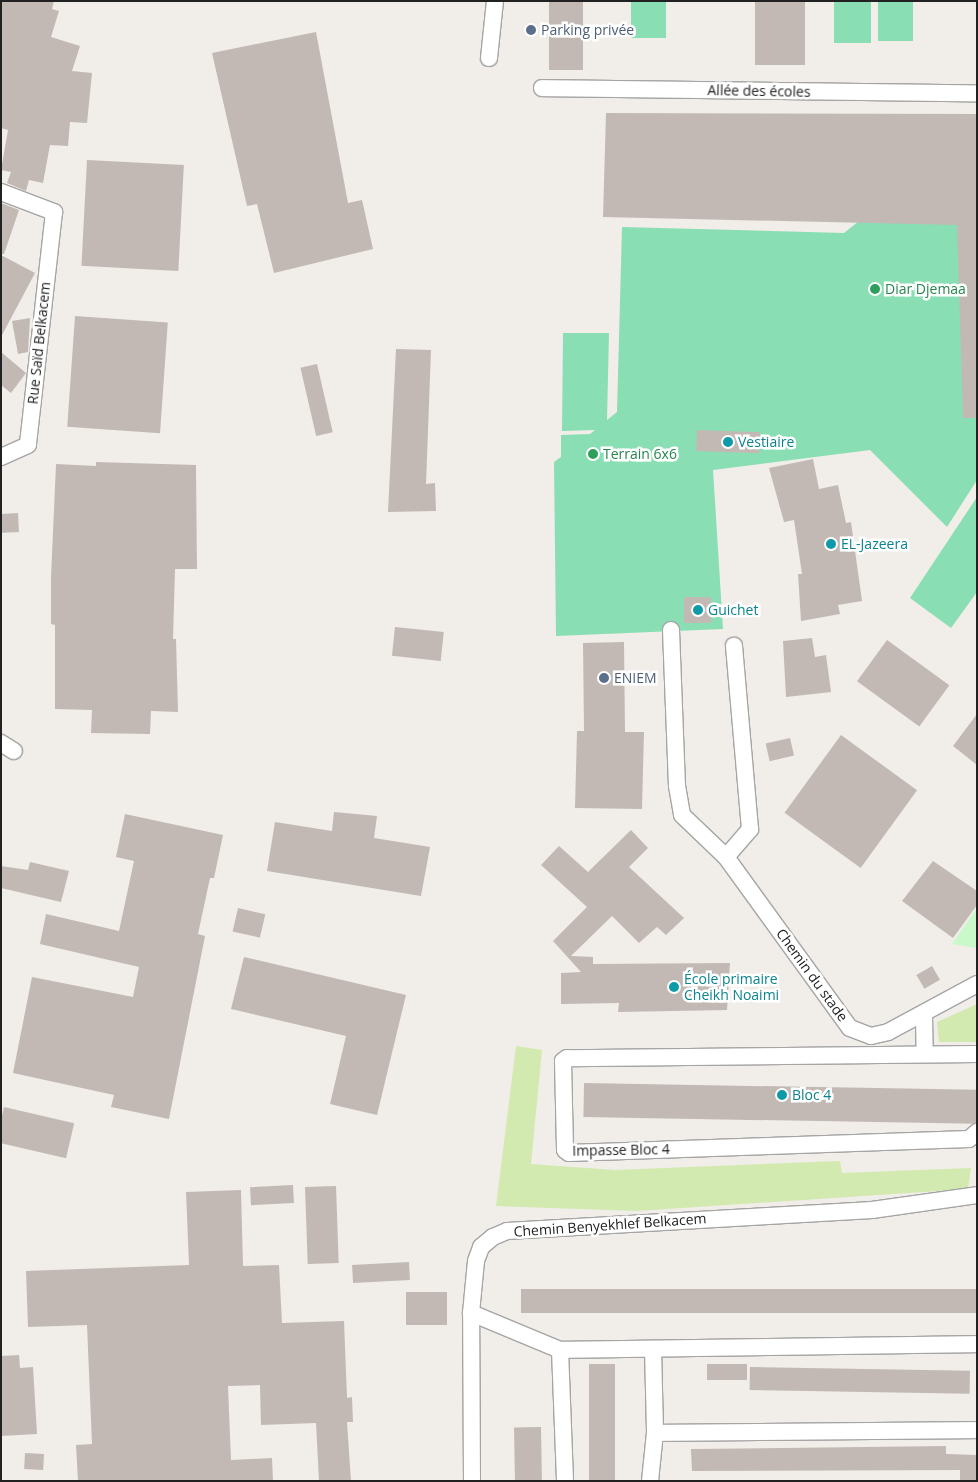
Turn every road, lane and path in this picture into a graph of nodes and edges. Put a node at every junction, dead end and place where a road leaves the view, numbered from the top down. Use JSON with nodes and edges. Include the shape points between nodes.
{"nodes":[{"id":1,"x":495,"y":1,"type":"edge"},
{"id":2,"x":489,"y":58,"type":"dead end"},
{"id":3,"x":542,"y":88,"type":"dead end"},
{"id":4,"x":977,"y":93,"type":"edge"},
{"id":5,"x":1,"y":192,"type":"edge"},
{"id":6,"x":1,"y":457,"type":"edge"},
{"id":7,"x":671,"y":630,"type":"dead end"},
{"id":8,"x":734,"y":646,"type":"dead end"},
{"id":9,"x":726,"y":857,"type":"junction"},
{"id":10,"x":976,"y":985,"type":"edge"},
{"id":11,"x":924,"y":1015,"type":"junction"},
{"id":12,"x":925,"y":1054,"type":"junction"},
{"id":13,"x":977,"y":1054,"type":"edge"},
{"id":14,"x":977,"y":1132,"type":"edge"},
{"id":15,"x":977,"y":1195,"type":"edge"},
{"id":16,"x":471,"y":1313,"type":"junction"},
{"id":17,"x":977,"y":1344,"type":"edge"},
{"id":18,"x":653,"y":1349,"type":"junction"},
{"id":19,"x":560,"y":1350,"type":"junction"},
{"id":20,"x":977,"y":1430,"type":"edge"},
{"id":21,"x":655,"y":1433,"type":"junction"},
{"id":22,"x":472,"y":1481,"type":"edge"},
{"id":23,"x":565,"y":1481,"type":"edge"},
{"id":24,"x":650,"y":1481,"type":"edge"}],
"edges":[{"from":1,"to":2,"type":"street"},
{"from":3,"to":4,"type":"street","name":"Allée des écoles"},
{"from":5,"to":6,"type":"street","name":"Rue Saïd Belkacem","via":[[54,212],[28,444]]},
{"from":7,"to":9,"type":"street","name":"Chemin du stade","via":[[677,786],[682,815]]},
{"from":8,"to":9,"type":"street","via":[[750,829]]},
{"from":9,"to":11,"type":"street","name":"Chemin du stade","via":[[850,1028],[871,1036],[888,1032]]},
{"from":10,"to":11,"type":"street","name":"Chemin du stade"},
{"from":11,"to":12,"type":"street"},
{"from":12,"to":13,"type":"street"},
{"from":12,"to":14,"type":"street","name":"Impasse Bloc 4","via":[[567,1058],[563,1061],[565,1150],[569,1153],[970,1139]]},
{"from":15,"to":16,"type":"street","name":"Chemin Benyekhlef Belkacem","via":[[872,1210],[507,1231],[481,1247]]},
{"from":16,"to":19,"type":"street"},
{"from":16,"to":22,"type":"street","name":"Chemin Benyekhlef Belkacem"},
{"from":17,"to":18,"type":"street"},
{"from":18,"to":19,"type":"street"},
{"from":18,"to":21,"type":"street"},
{"from":19,"to":23,"type":"street"},
{"from":20,"to":21,"type":"street"},
{"from":21,"to":24,"type":"street"}]}
